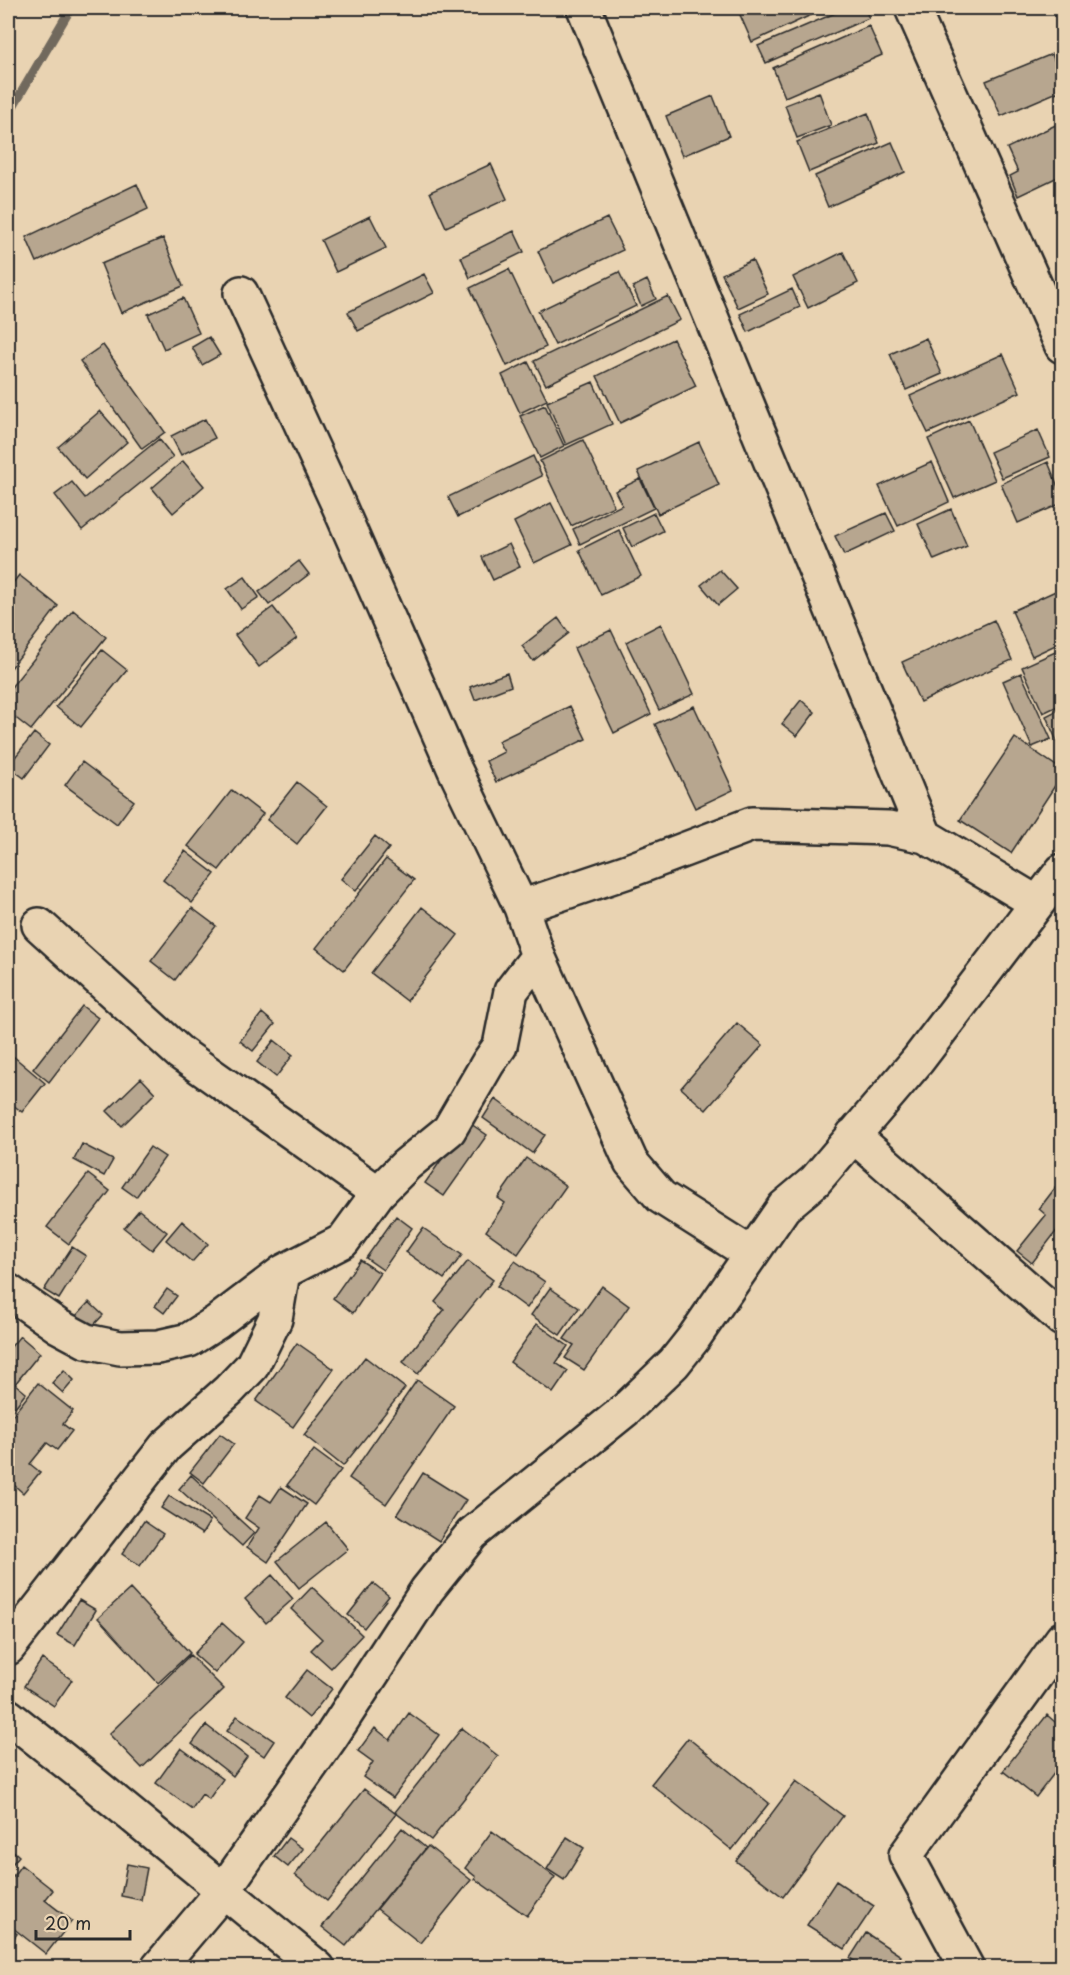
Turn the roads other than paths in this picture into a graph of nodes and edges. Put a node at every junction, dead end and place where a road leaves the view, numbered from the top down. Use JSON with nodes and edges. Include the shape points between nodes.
{"nodes":[{"id":1,"x":584,"y":8,"type":"edge"},
{"id":2,"x":912,"y":8,"type":"edge"},
{"id":3,"x":241,"y":293,"type":"dead end"},
{"id":4,"x":1062,"y":346,"type":"edge"},
{"id":5,"x":925,"y":836,"type":"junction"},
{"id":6,"x":1062,"y":872,"type":"edge"},
{"id":7,"x":1037,"y":903,"type":"junction"},
{"id":8,"x":520,"y":907,"type":"junction"},
{"id":9,"x":39,"y":926,"type":"dead end"},
{"id":10,"x":538,"y":956,"type":"junction"},
{"id":11,"x":853,"y":1135,"type":"junction"},
{"id":12,"x":378,"y":1193,"type":"junction"},
{"id":13,"x":751,"y":1254,"type":"junction"},
{"id":14,"x":283,"y":1272,"type":"junction"},
{"id":15,"x":8,"y":1292,"type":"edge"},
{"id":16,"x":1062,"y":1318,"type":"edge"},
{"id":17,"x":1062,"y":1639,"type":"edge"},
{"id":18,"x":8,"y":1648,"type":"edge"},
{"id":19,"x":8,"y":1716,"type":"edge"},
{"id":20,"x":223,"y":1891,"type":"junction"},
{"id":21,"x":158,"y":1968,"type":"edge"},
{"id":22,"x":318,"y":1968,"type":"edge"},
{"id":23,"x":967,"y":1968,"type":"edge"}],
"edges":[{"from":1,"to":5,"type":"street"},
{"from":2,"to":4,"type":"street"},
{"from":3,"to":8,"type":"street"},
{"from":5,"to":7,"type":"street"},
{"from":5,"to":8,"type":"street","via":[[888,828],[752,825]]},
{"from":6,"to":7,"type":"street"},
{"from":7,"to":11,"type":"street","via":[[918,1060]]},
{"from":8,"to":10,"type":"street"},
{"from":9,"to":12,"type":"street","via":[[180,1053]]},
{"from":10,"to":12,"type":"street","via":[[511,991],[500,1046],[449,1130]]},
{"from":10,"to":13,"type":"street","via":[[631,1162],[661,1197]]},
{"from":11,"to":13,"type":"street","via":[[815,1181],[784,1207]]},
{"from":11,"to":16,"type":"street"},
{"from":12,"to":14,"type":"street","via":[[343,1241]]},
{"from":13,"to":20,"type":"street","via":[[674,1363],[624,1411],[472,1534],[427,1590],[331,1737]]},
{"from":14,"to":15,"type":"street","via":[[189,1340],[158,1347],[120,1348],[86,1341]]},
{"from":14,"to":18,"type":"street","via":[[275,1319],[252,1366],[166,1446]]},
{"from":17,"to":23,"type":"street","via":[[906,1855]]},
{"from":19,"to":20,"type":"street"},
{"from":20,"to":21,"type":"street"},
{"from":20,"to":22,"type":"street"}]}
